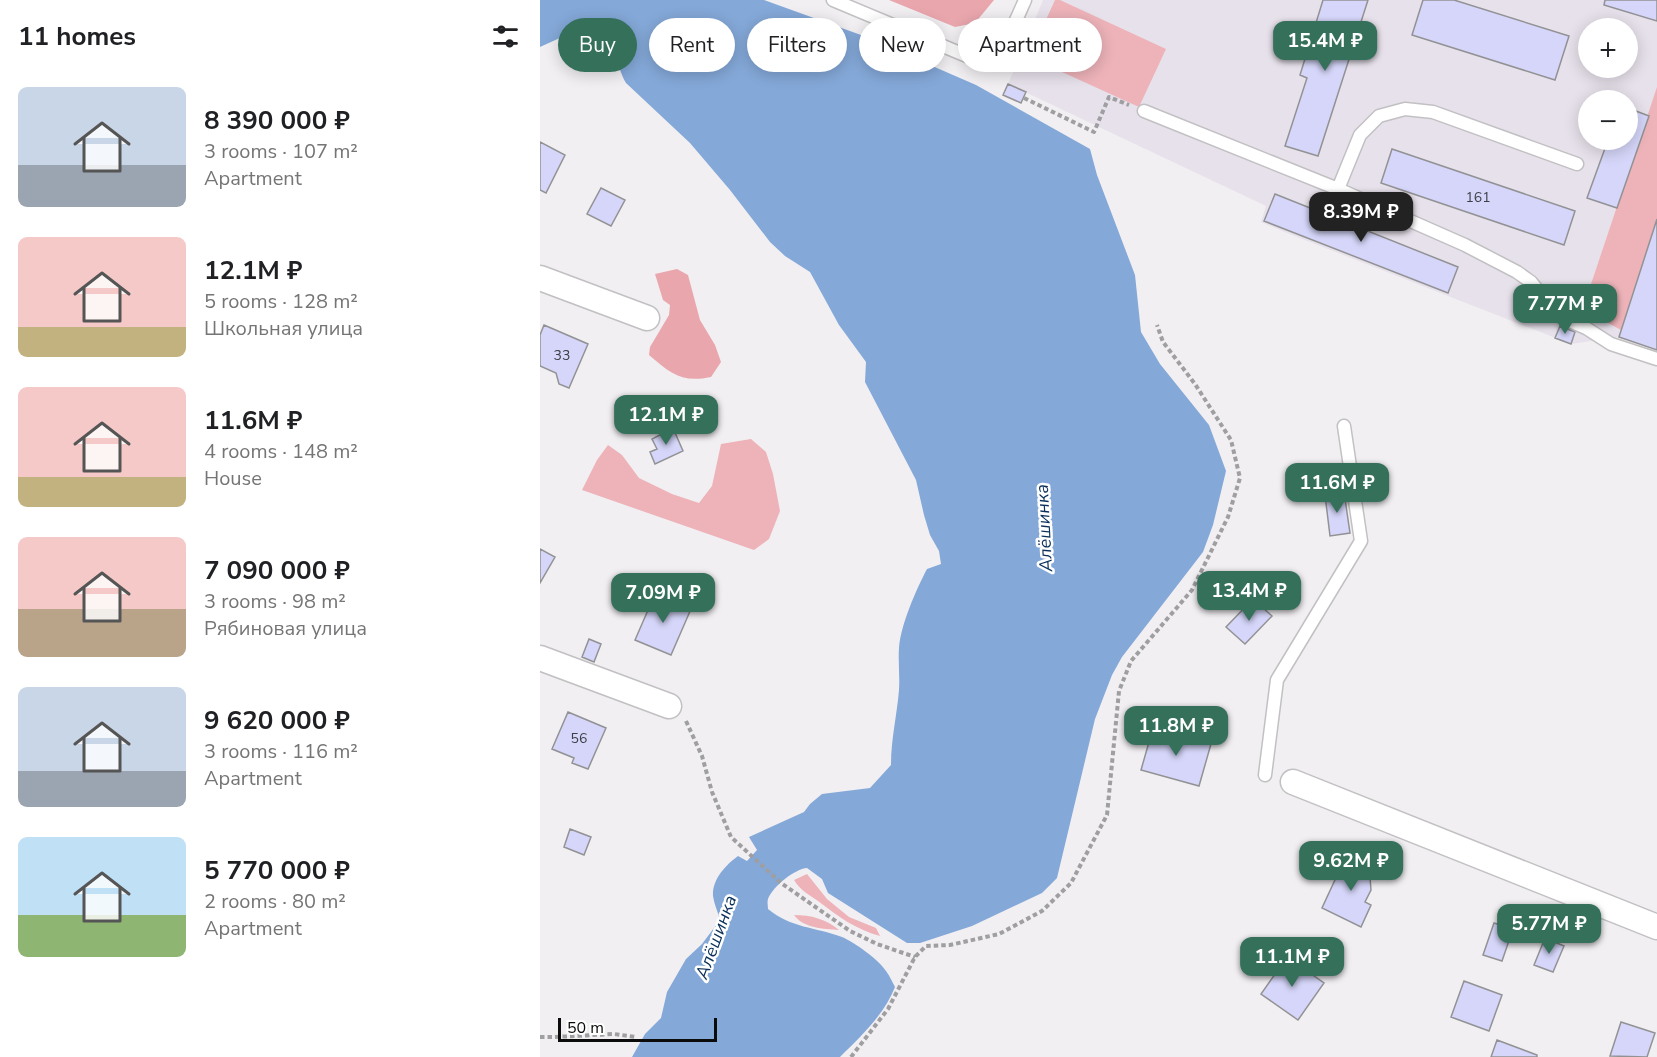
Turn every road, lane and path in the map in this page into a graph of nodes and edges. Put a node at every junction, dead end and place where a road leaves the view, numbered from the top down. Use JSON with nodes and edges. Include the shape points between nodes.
{"nodes":[{"id":1,"x":833,"y":0,"type":"edge"},
{"id":2,"x":1025,"y":0,"type":"edge"},
{"id":3,"x":1024,"y":98,"type":"dead end"},
{"id":4,"x":1144,"y":111,"type":"joint"},
{"id":5,"x":1576,"y":164,"type":"dead end"},
{"id":6,"x":1338,"y":189,"type":"junction"},
{"id":7,"x":540,"y":278,"type":"edge"},
{"id":8,"x":647,"y":318,"type":"dead end"},
{"id":9,"x":1157,"y":325,"type":"dead end"},
{"id":10,"x":1657,"y":359,"type":"edge"},
{"id":11,"x":1344,"y":426,"type":"dead end"},
{"id":12,"x":540,"y":658,"type":"edge"},
{"id":13,"x":669,"y":706,"type":"joint"},
{"id":14,"x":1265,"y":775,"type":"dead end"},
{"id":15,"x":1293,"y":783,"type":"dead end"},
{"id":16,"x":1657,"y":927,"type":"edge"},
{"id":17,"x":915,"y":957,"type":"junction"},
{"id":18,"x":540,"y":1037,"type":"edge"},
{"id":19,"x":636,"y":1037,"type":"dead end"},
{"id":20,"x":852,"y":1057,"type":"edge"}],
"edges":[{"from":1,"to":2,"type":"lane","via":[[974,59],[984,59],[1002,44]]},
{"from":3,"to":4,"type":"path","via":[[1094,132],[1109,97]]},
{"from":4,"to":6,"type":"lane"},
{"from":5,"to":6,"type":"lane","via":[[1433,112],[1405,109],[1379,116],[1360,135]]},
{"from":6,"to":10,"type":"lane","via":[[1517,272],[1565,319],[1611,344]]},
{"from":7,"to":8,"type":"street"},
{"from":9,"to":17,"type":"path","via":[[1163,342],[1231,440],[1240,478],[1228,517],[1192,590],[1131,661],[1119,691],[1107,815],[1071,883],[1042,911],[999,934],[926,946]]},
{"from":11,"to":14,"type":"lane","via":[[1361,541],[1277,680]]},
{"from":12,"to":13,"type":"street"},
{"from":13,"to":17,"type":"path","via":[[684,717],[694,736],[731,837],[781,883],[850,931]]},
{"from":15,"to":16,"type":"street"},
{"from":17,"to":20,"type":"path","via":[[888,1009]]},
{"from":18,"to":19,"type":"path"}]}
